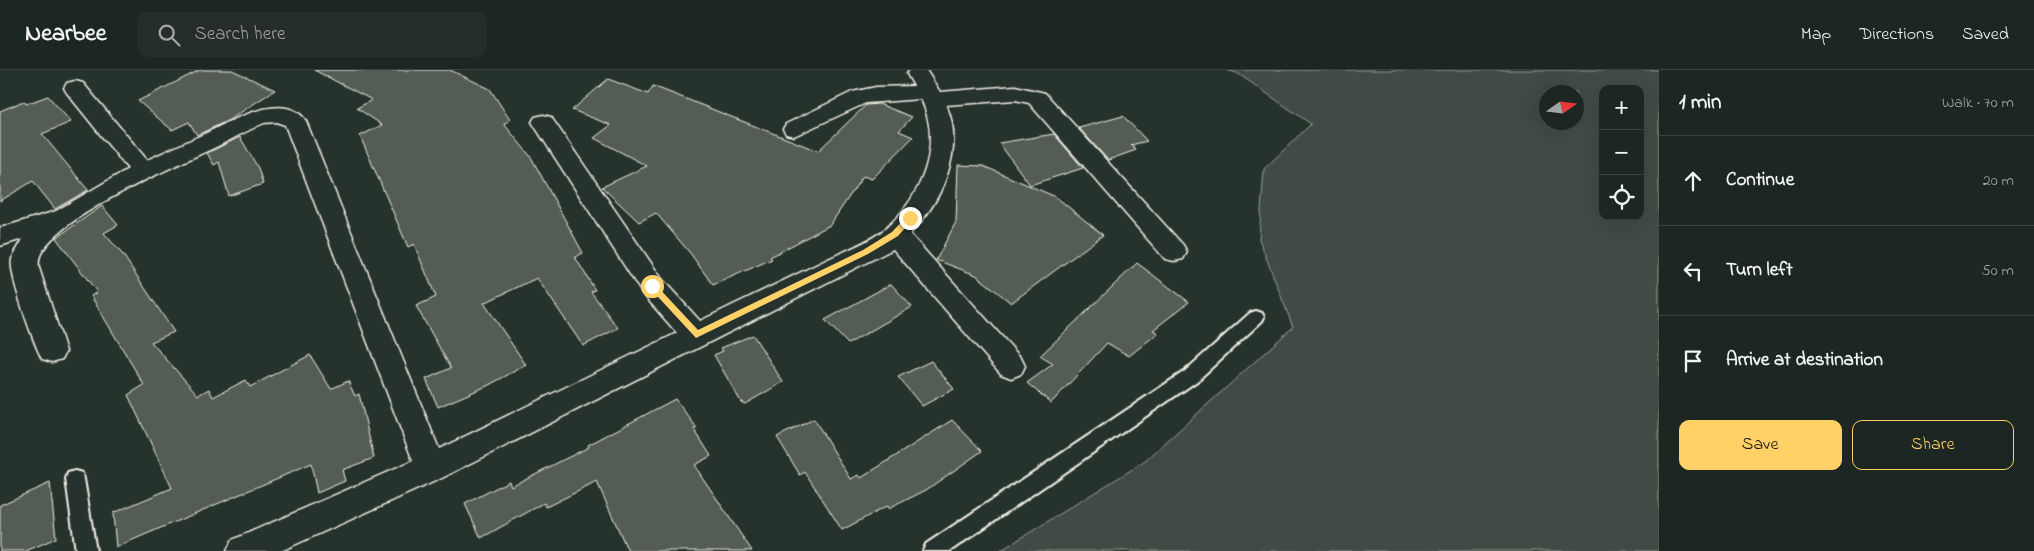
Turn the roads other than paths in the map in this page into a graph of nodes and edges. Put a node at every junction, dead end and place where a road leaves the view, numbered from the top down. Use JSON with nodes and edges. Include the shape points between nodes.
{"nodes":[{"id":1,"x":75,"y":88,"type":"dead end"},
{"id":2,"x":927,"y":89,"type":"junction"},
{"id":3,"x":543,"y":122,"type":"dead end"},
{"id":4,"x":794,"y":129,"type":"dead end"},
{"id":5,"x":143,"y":171,"type":"junction"},
{"id":6,"x":69,"y":214,"type":"junction"},
{"id":7,"x":895,"y":234,"type":"junction"},
{"id":8,"x":0,"y":237,"type":"edge"},
{"id":9,"x":1174,"y":252,"type":"dead end"},
{"id":10,"x":1256,"y":317,"type":"dead end"},
{"id":11,"x":696,"y":335,"type":"junction"},
{"id":12,"x":52,"y":350,"type":"dead end"},
{"id":13,"x":1011,"y":366,"type":"dead end"},
{"id":14,"x":431,"y":468,"type":"junction"},
{"id":15,"x":75,"y":479,"type":"dead end"},
{"id":16,"x":86,"y":551,"type":"edge"},
{"id":17,"x":244,"y":551,"type":"edge"},
{"id":18,"x":933,"y":551,"type":"edge"}],
"edges":[{"from":1,"to":5,"type":"street"},
{"from":2,"to":4,"type":"street","via":[[860,97]]},
{"from":2,"to":7,"type":"street","via":[[943,131],[941,159],[928,190]]},
{"from":2,"to":9,"type":"street","via":[[1015,93],[1037,98]]},
{"from":3,"to":11,"type":"street","via":[[652,286]]},
{"from":5,"to":6,"type":"street"},
{"from":5,"to":14,"type":"street","via":[[263,116],[286,115],[295,121]]},
{"from":6,"to":8,"type":"street"},
{"from":6,"to":12,"type":"street","via":[[40,236],[25,260]]},
{"from":7,"to":11,"type":"street"},
{"from":7,"to":13,"type":"street"},
{"from":10,"to":18,"type":"lane","via":[[1191,376]]},
{"from":11,"to":14,"type":"street"},
{"from":14,"to":17,"type":"street"},
{"from":15,"to":16,"type":"lane"}]}
